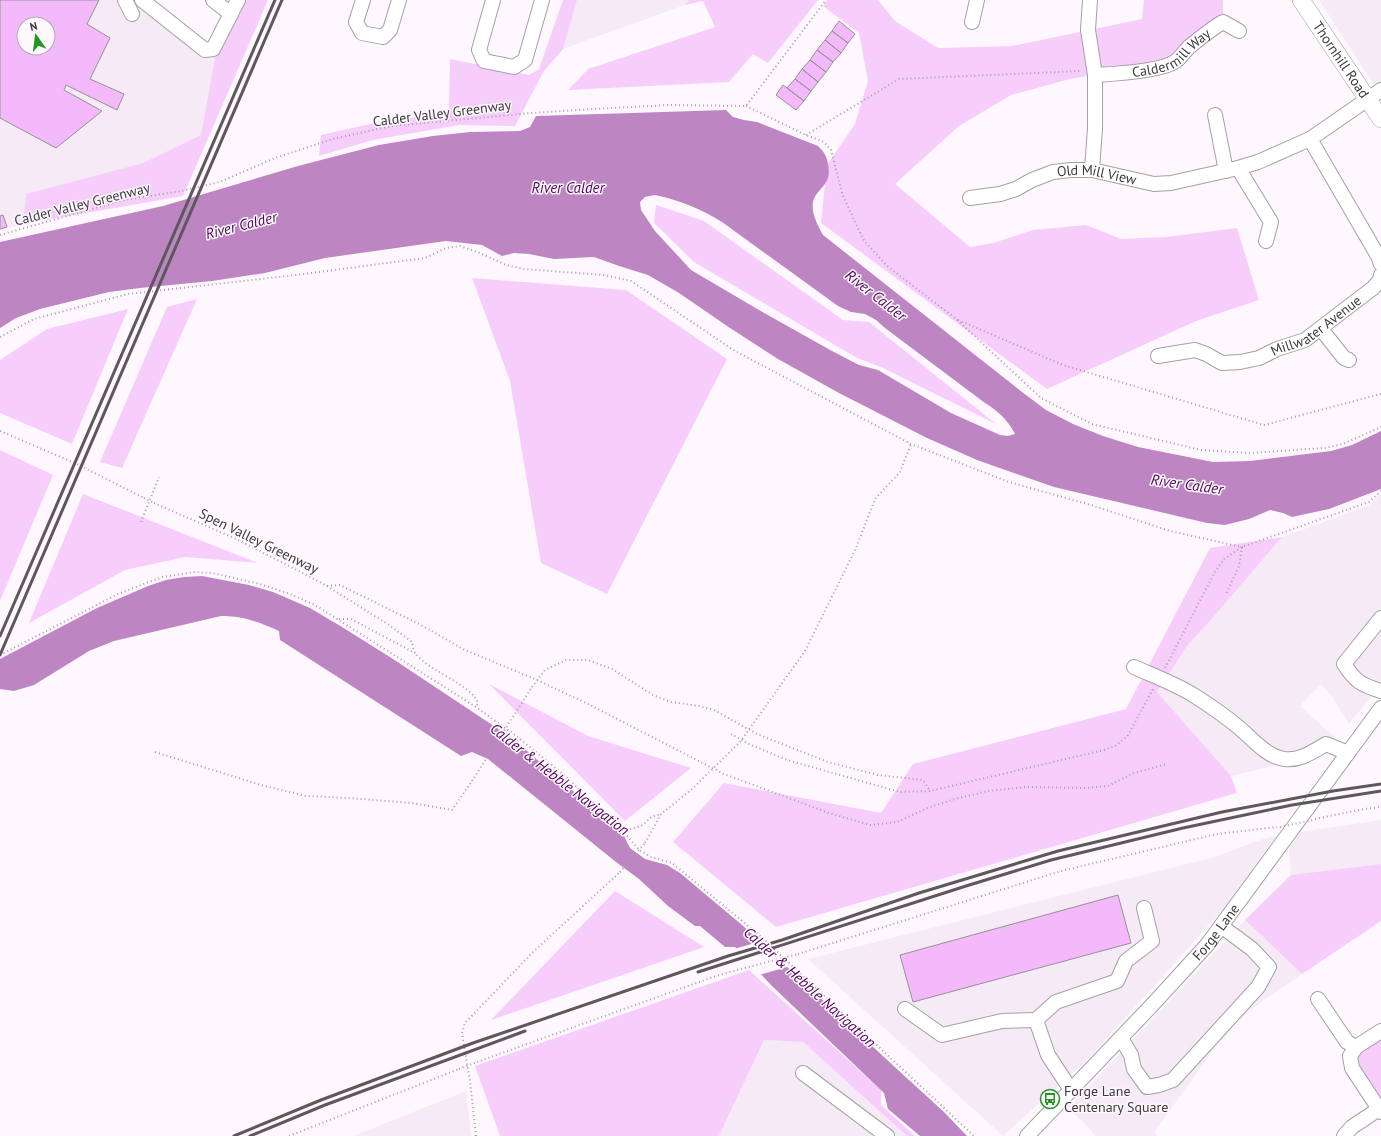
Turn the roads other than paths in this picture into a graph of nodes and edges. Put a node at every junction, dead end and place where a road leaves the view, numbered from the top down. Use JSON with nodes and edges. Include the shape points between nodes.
{"nodes":[{"id":1,"x":125,"y":0,"type":"edge"},
{"id":2,"x":142,"y":0,"type":"edge"},
{"id":3,"x":213,"y":0,"type":"edge"},
{"id":4,"x":238,"y":0,"type":"edge"},
{"id":5,"x":363,"y":0,"type":"edge"},
{"id":6,"x":399,"y":0,"type":"edge"},
{"id":7,"x":494,"y":0,"type":"edge"},
{"id":8,"x":542,"y":0,"type":"edge"},
{"id":9,"x":977,"y":0,"type":"edge"},
{"id":10,"x":1090,"y":0,"type":"edge"},
{"id":11,"x":1301,"y":0,"type":"edge"},
{"id":12,"x":132,"y":14,"type":"dead end"},
{"id":13,"x":230,"y":14,"type":"junction"},
{"id":14,"x":972,"y":22,"type":"dead end"},
{"id":15,"x":1239,"y":31,"type":"dead end"},
{"id":16,"x":1095,"y":73,"type":"junction"},
{"id":17,"x":1374,"y":95,"type":"edge"},
{"id":18,"x":1215,"y":115,"type":"dead end"},
{"id":19,"x":1381,"y":119,"type":"edge"},
{"id":20,"x":1310,"y":139,"type":"junction"},
{"id":21,"x":1092,"y":170,"type":"junction"},
{"id":22,"x":1232,"y":170,"type":"junction"},
{"id":23,"x":970,"y":198,"type":"dead end"},
{"id":24,"x":1266,"y":242,"type":"dead end"},
{"id":25,"x":1381,"y":264,"type":"edge"},
{"id":26,"x":1381,"y":275,"type":"edge"},
{"id":27,"x":1321,"y":329,"type":"junction"},
{"id":28,"x":1158,"y":356,"type":"dead end"},
{"id":29,"x":1350,"y":360,"type":"dead end"},
{"id":30,"x":1381,"y":618,"type":"edge"},
{"id":31,"x":1134,"y":667,"type":"dead end"},
{"id":32,"x":1381,"y":691,"type":"edge"},
{"id":33,"x":1381,"y":708,"type":"edge"},
{"id":34,"x":1348,"y":753,"type":"junction"},
{"id":35,"x":1144,"y":908,"type":"dead end"},
{"id":36,"x":1221,"y":926,"type":"junction"},
{"id":37,"x":1318,"y":999,"type":"dead end"},
{"id":38,"x":904,"y":1009,"type":"dead end"},
{"id":39,"x":1036,"y":1020,"type":"junction"},
{"id":40,"x":1381,"y":1031,"type":"edge"},
{"id":41,"x":1121,"y":1038,"type":"junction"},
{"id":42,"x":1356,"y":1047,"type":"junction"},
{"id":43,"x":803,"y":1072,"type":"dead end"},
{"id":44,"x":1071,"y":1090,"type":"junction"},
{"id":45,"x":1380,"y":1111,"type":"edge"},
{"id":46,"x":887,"y":1136,"type":"edge"},
{"id":47,"x":1026,"y":1136,"type":"edge"},
{"id":48,"x":1344,"y":1136,"type":"edge"}],
"edges":[{"from":1,"to":12,"type":"street"},
{"from":2,"to":13,"type":"street","via":[[205,50],[213,49]]},
{"from":3,"to":13,"type":"street"},
{"from":4,"to":13,"type":"street"},
{"from":5,"to":6,"type":"street","via":[[356,22],[362,33],[383,37],[390,30]]},
{"from":7,"to":8,"type":"street","via":[[479,50],[484,61],[514,67],[525,60]]},
{"from":9,"to":14,"type":"street"},
{"from":10,"to":16,"type":"street","via":[[1088,30]]},
{"from":11,"to":17,"type":"main road","name":"Thornhill Road"},
{"from":15,"to":16,"type":"street","name":"Caldermill Way","via":[[1223,22],[1176,61],[1138,71]]},
{"from":16,"to":21,"type":"street"},
{"from":17,"to":19,"type":"main road","name":"Thornhill Road"},
{"from":17,"to":20,"type":"street","name":"Old Mill View"},
{"from":18,"to":22,"type":"street"},
{"from":20,"to":22,"type":"street","name":"Old Mill View","via":[[1258,162]]},
{"from":20,"to":25,"type":"street"},
{"from":21,"to":22,"type":"street","name":"Old Mill View","via":[[1154,184],[1171,183]]},
{"from":21,"to":23,"type":"street","name":"Old Mill View","via":[[1053,172],[1016,189]]},
{"from":22,"to":24,"type":"street","via":[[1271,222]]},
{"from":26,"to":27,"type":"street","name":"Millwater Avenue","via":[[1373,288]]},
{"from":27,"to":28,"type":"street","name":"Millwater Avenue","via":[[1305,340],[1259,358],[1240,362],[1222,363],[1196,350]]},
{"from":27,"to":29,"type":"street","via":[[1344,358]]},
{"from":30,"to":32,"type":"street","via":[[1344,664],[1352,676],[1366,687]]},
{"from":31,"to":34,"type":"street","via":[[1193,695],[1237,725],[1274,756],[1295,759],[1326,744]]},
{"from":33,"to":34,"type":"street","name":"Forge Lane"},
{"from":34,"to":36,"type":"street","name":"Forge Lane"},
{"from":35,"to":39,"type":"street","via":[[1152,940],[1126,961],[1117,981],[1056,1002]]},
{"from":36,"to":41,"type":"street","name":"Forge Lane","via":[[1207,945]]},
{"from":36,"to":41,"type":"street","via":[[1252,948],[1269,967],[1258,988],[1173,1080],[1147,1087],[1134,1069],[1131,1055]]},
{"from":37,"to":42,"type":"street","via":[[1347,1042]]},
{"from":38,"to":39,"type":"street","via":[[942,1035],[1002,1021]]},
{"from":39,"to":44,"type":"street","via":[[1048,1055]]},
{"from":40,"to":42,"type":"street"},
{"from":41,"to":44,"type":"street","name":"Forge Lane"},
{"from":42,"to":45,"type":"street","via":[[1350,1056],[1352,1068]]},
{"from":43,"to":46,"type":"street"},
{"from":44,"to":47,"type":"street","name":"Forge Lane"},
{"from":45,"to":48,"type":"street","via":[[1352,1127]]}]}
